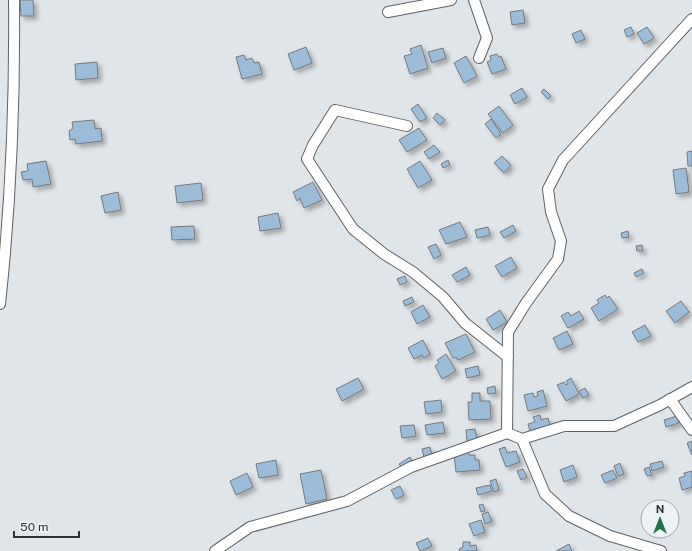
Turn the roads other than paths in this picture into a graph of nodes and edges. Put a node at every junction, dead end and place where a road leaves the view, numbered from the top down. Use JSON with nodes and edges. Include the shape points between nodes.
{"nodes":[{"id":1,"x":14,"y":0,"type":"edge"},
{"id":2,"x":451,"y":0,"type":"edge"},
{"id":3,"x":474,"y":0,"type":"edge"},
{"id":4,"x":388,"y":12,"type":"dead end"},
{"id":5,"x":692,"y":19,"type":"edge"},
{"id":6,"x":479,"y":58,"type":"dead end"},
{"id":7,"x":406,"y":126,"type":"dead end"},
{"id":8,"x":0,"y":304,"type":"edge"},
{"id":9,"x":508,"y":356,"type":"junction"},
{"id":10,"x":692,"y":387,"type":"edge"},
{"id":11,"x":670,"y":399,"type":"junction"},
{"id":12,"x":692,"y":430,"type":"edge"},
{"id":13,"x":507,"y":433,"type":"junction"},
{"id":14,"x":522,"y":439,"type":"junction"},
{"id":15,"x":215,"y":551,"type":"edge"},
{"id":16,"x":661,"y":551,"type":"edge"}],
"edges":[{"from":1,"to":8,"type":"street","via":[[15,91],[7,237]]},
{"from":2,"to":4,"type":"street"},
{"from":3,"to":6,"type":"street","via":[[487,38]]},
{"from":5,"to":9,"type":"street","via":[[563,160],[548,188],[551,212],[561,241],[558,259],[508,332]]},
{"from":7,"to":9,"type":"street","via":[[335,110],[307,159],[353,229],[384,254],[413,272],[443,297],[465,323]]},
{"from":9,"to":13,"type":"street"},
{"from":10,"to":11,"type":"street"},
{"from":11,"to":12,"type":"street"},
{"from":11,"to":14,"type":"street","via":[[614,426],[564,426]]},
{"from":13,"to":14,"type":"street"},
{"from":13,"to":15,"type":"street","via":[[411,467],[347,501],[250,527]]},
{"from":14,"to":16,"type":"street","via":[[545,494],[569,516],[610,536]]}]}
